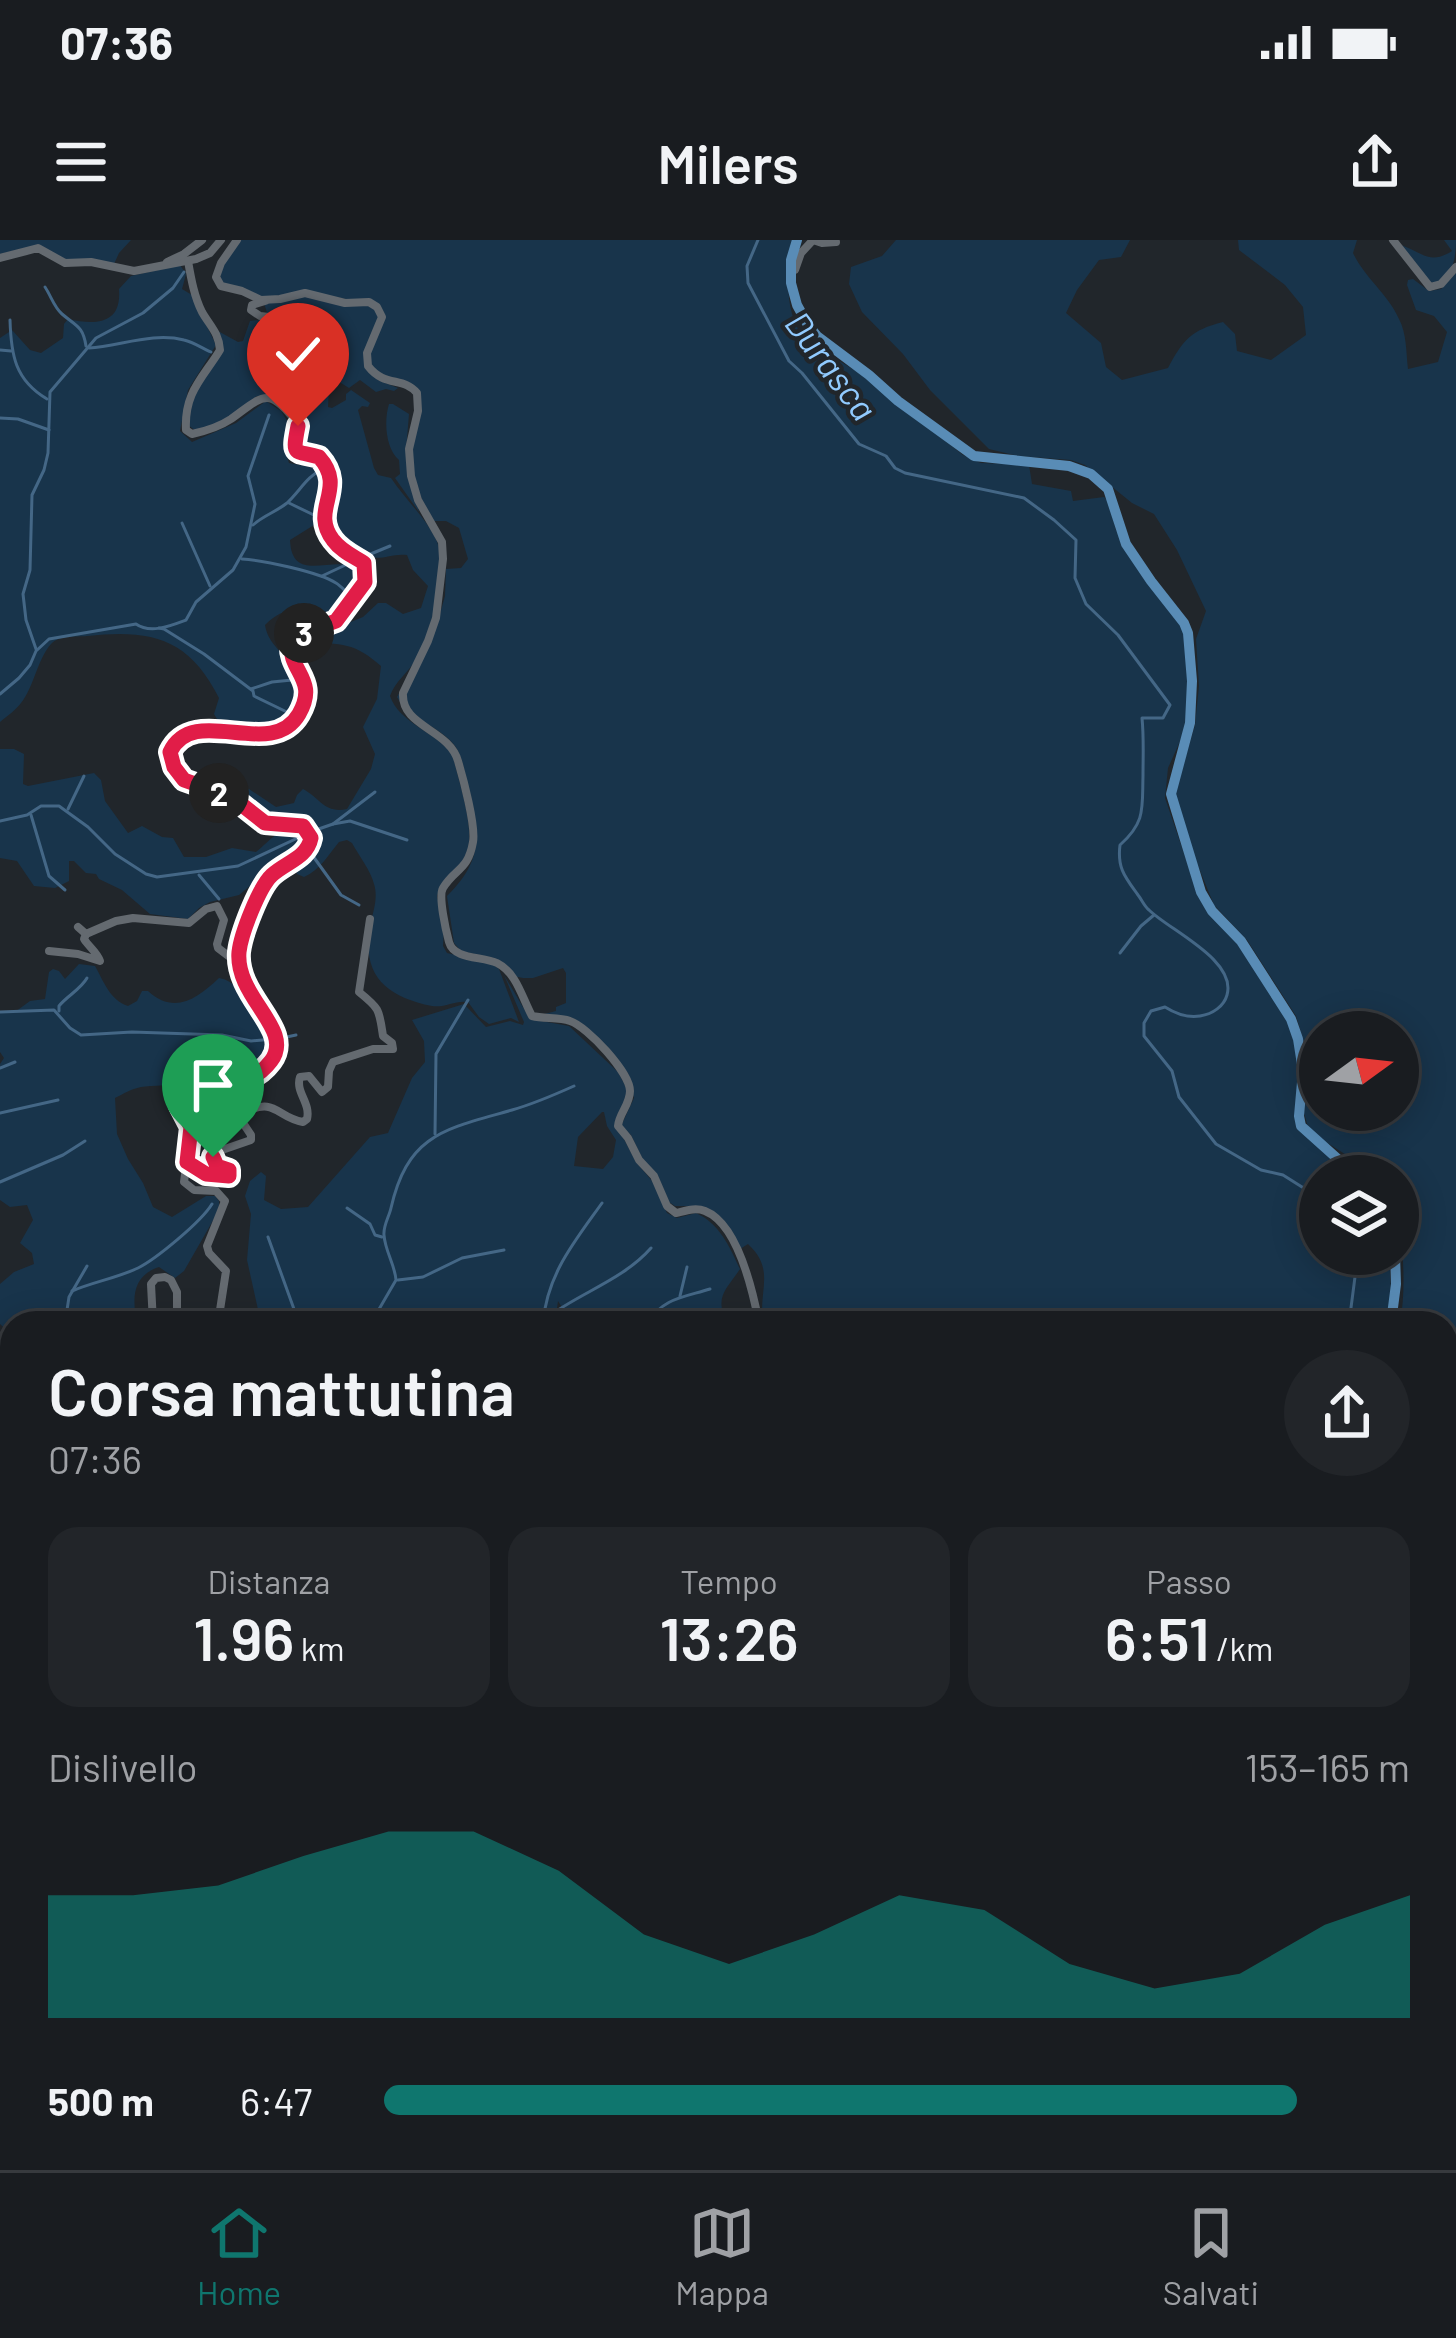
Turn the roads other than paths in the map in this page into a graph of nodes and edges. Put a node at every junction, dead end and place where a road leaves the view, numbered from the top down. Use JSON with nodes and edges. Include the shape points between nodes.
{"nodes":[{"id":1,"x":202,"y":240,"type":"edge"},
{"id":2,"x":220,"y":240,"type":"edge"},
{"id":3,"x":237,"y":240,"type":"edge"},
{"id":4,"x":797,"y":240,"type":"edge"},
{"id":5,"x":813,"y":240,"type":"edge"},
{"id":6,"x":1393,"y":240,"type":"edge"},
{"id":7,"x":836,"y":242,"type":"edge"},
{"id":8,"x":0,"y":258,"type":"edge"},
{"id":9,"x":189,"y":265,"type":"junction"},
{"id":10,"x":1456,"y":267,"type":"edge"},
{"id":11,"x":155,"y":268,"type":"junction"},
{"id":12,"x":791,"y":283,"type":"junction"},
{"id":13,"x":271,"y":300,"type":"junction"},
{"id":14,"x":301,"y":361,"type":"dead end"},
{"id":15,"x":370,"y":919,"type":"dead end"},
{"id":16,"x":49,"y":951,"type":"dead end"},
{"id":17,"x":240,"y":966,"type":"junction"},
{"id":18,"x":1333,"y":1155,"type":"edge"},
{"id":19,"x":187,"y":1162,"type":"junction"},
{"id":20,"x":1396,"y":1275,"type":"edge"},
{"id":21,"x":152,"y":1311,"type":"edge"},
{"id":22,"x":176,"y":1311,"type":"edge"},
{"id":23,"x":220,"y":1311,"type":"edge"},
{"id":24,"x":756,"y":1311,"type":"edge"},
{"id":25,"x":1393,"y":1311,"type":"edge"}],
"edges":[{"from":1,"to":11,"type":"street"},
{"from":2,"to":9,"type":"street"},
{"from":3,"to":13,"type":"street","via":[[216,279]]},
{"from":4,"to":12,"type":"main road"},
{"from":5,"to":7,"type":"street"},
{"from":5,"to":12,"type":"street"},
{"from":6,"to":10,"type":"street","via":[[1430,287]]},
{"from":8,"to":11,"type":"street","via":[[38,248],[70,264]]},
{"from":9,"to":11,"type":"street"},
{"from":9,"to":17,"type":"street","via":[[220,350],[194,386],[188,432],[218,426],[258,398],[279,403],[298,424],[298,452],[319,457],[330,471],[329,535],[366,568],[336,621],[291,642],[306,683],[296,719],[262,734],[193,733],[170,752],[184,780],[232,797],[265,823],[310,833],[305,852],[265,883]]},
{"from":12,"to":18,"type":"main road","via":[[818,337],[968,454],[1069,466],[1106,485],[1126,544],[1188,633],[1190,722],[1170,790],[1202,892],[1296,1030],[1299,1117]]},
{"from":13,"to":14,"type":"street","via":[[250,309],[297,320],[274,342]]},
{"from":13,"to":24,"type":"street","via":[[308,293],[377,307],[382,317],[368,366],[417,393],[411,476],[443,559],[436,617],[402,700],[406,713],[453,749],[473,825],[467,862],[441,894],[450,946],[507,969],[531,1015],[573,1022],[623,1070],[630,1096],[618,1126],[669,1209],[704,1211],[727,1233]]},
{"from":15,"to":19,"type":"street","via":[[359,992],[378,1008],[393,1048],[333,1062],[324,1091],[300,1077],[309,1111],[303,1122],[270,1106],[245,1112],[250,1140],[213,1157],[229,1176]]},
{"from":16,"to":17,"type":"street","via":[[100,961],[82,931],[133,919],[189,923],[212,906],[224,920],[218,948]]},
{"from":17,"to":19,"type":"street","via":[[278,1051],[252,1078],[181,1094],[191,1127]]},
{"from":19,"to":23,"type":"street","via":[[187,1186],[225,1201],[207,1246],[226,1271]]},
{"from":20,"to":25,"type":"main road"},
{"from":21,"to":22,"type":"street","via":[[151,1284],[162,1276],[176,1292]]}]}
